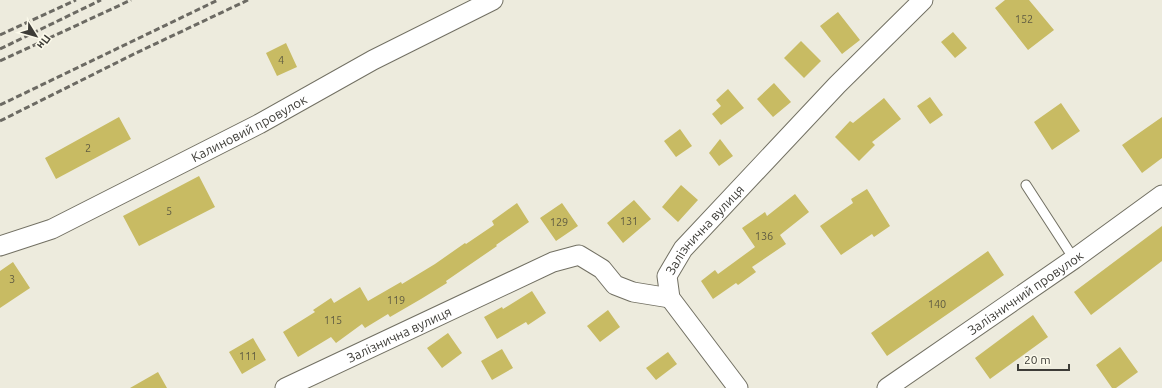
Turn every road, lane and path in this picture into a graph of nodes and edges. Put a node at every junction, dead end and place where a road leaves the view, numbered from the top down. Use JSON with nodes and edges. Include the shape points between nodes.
{"nodes":[{"id":1,"x":493,"y":0,"type":"edge"},
{"id":2,"x":923,"y":0,"type":"edge"},
{"id":3,"x":1026,"y":185,"type":"dead end"},
{"id":4,"x":1162,"y":195,"type":"edge"},
{"id":5,"x":0,"y":246,"type":"edge"},
{"id":6,"x":1074,"y":259,"type":"junction"},
{"id":7,"x":670,"y":298,"type":"junction"},
{"id":8,"x":285,"y":388,"type":"edge"},
{"id":9,"x":738,"y":388,"type":"edge"},
{"id":10,"x":887,"y":388,"type":"edge"}],
"edges":[{"from":1,"to":5,"type":"street","name":"Калиновий провулок","via":[[373,60],[259,124],[52,229]]},
{"from":2,"to":7,"type":"street","name":"Залізнична вулиця","via":[[837,85],[683,249],[667,276]]},
{"from":3,"to":6,"type":"lane"},
{"from":4,"to":6,"type":"street","name":"Залізничний провулок"},
{"from":6,"to":10,"type":"street","name":"Залізничний провулок"},
{"from":7,"to":8,"type":"street","name":"Залізнична вулиця","via":[[633,292],[616,285],[602,269],[579,255],[553,262]]},
{"from":7,"to":9,"type":"street"}]}
